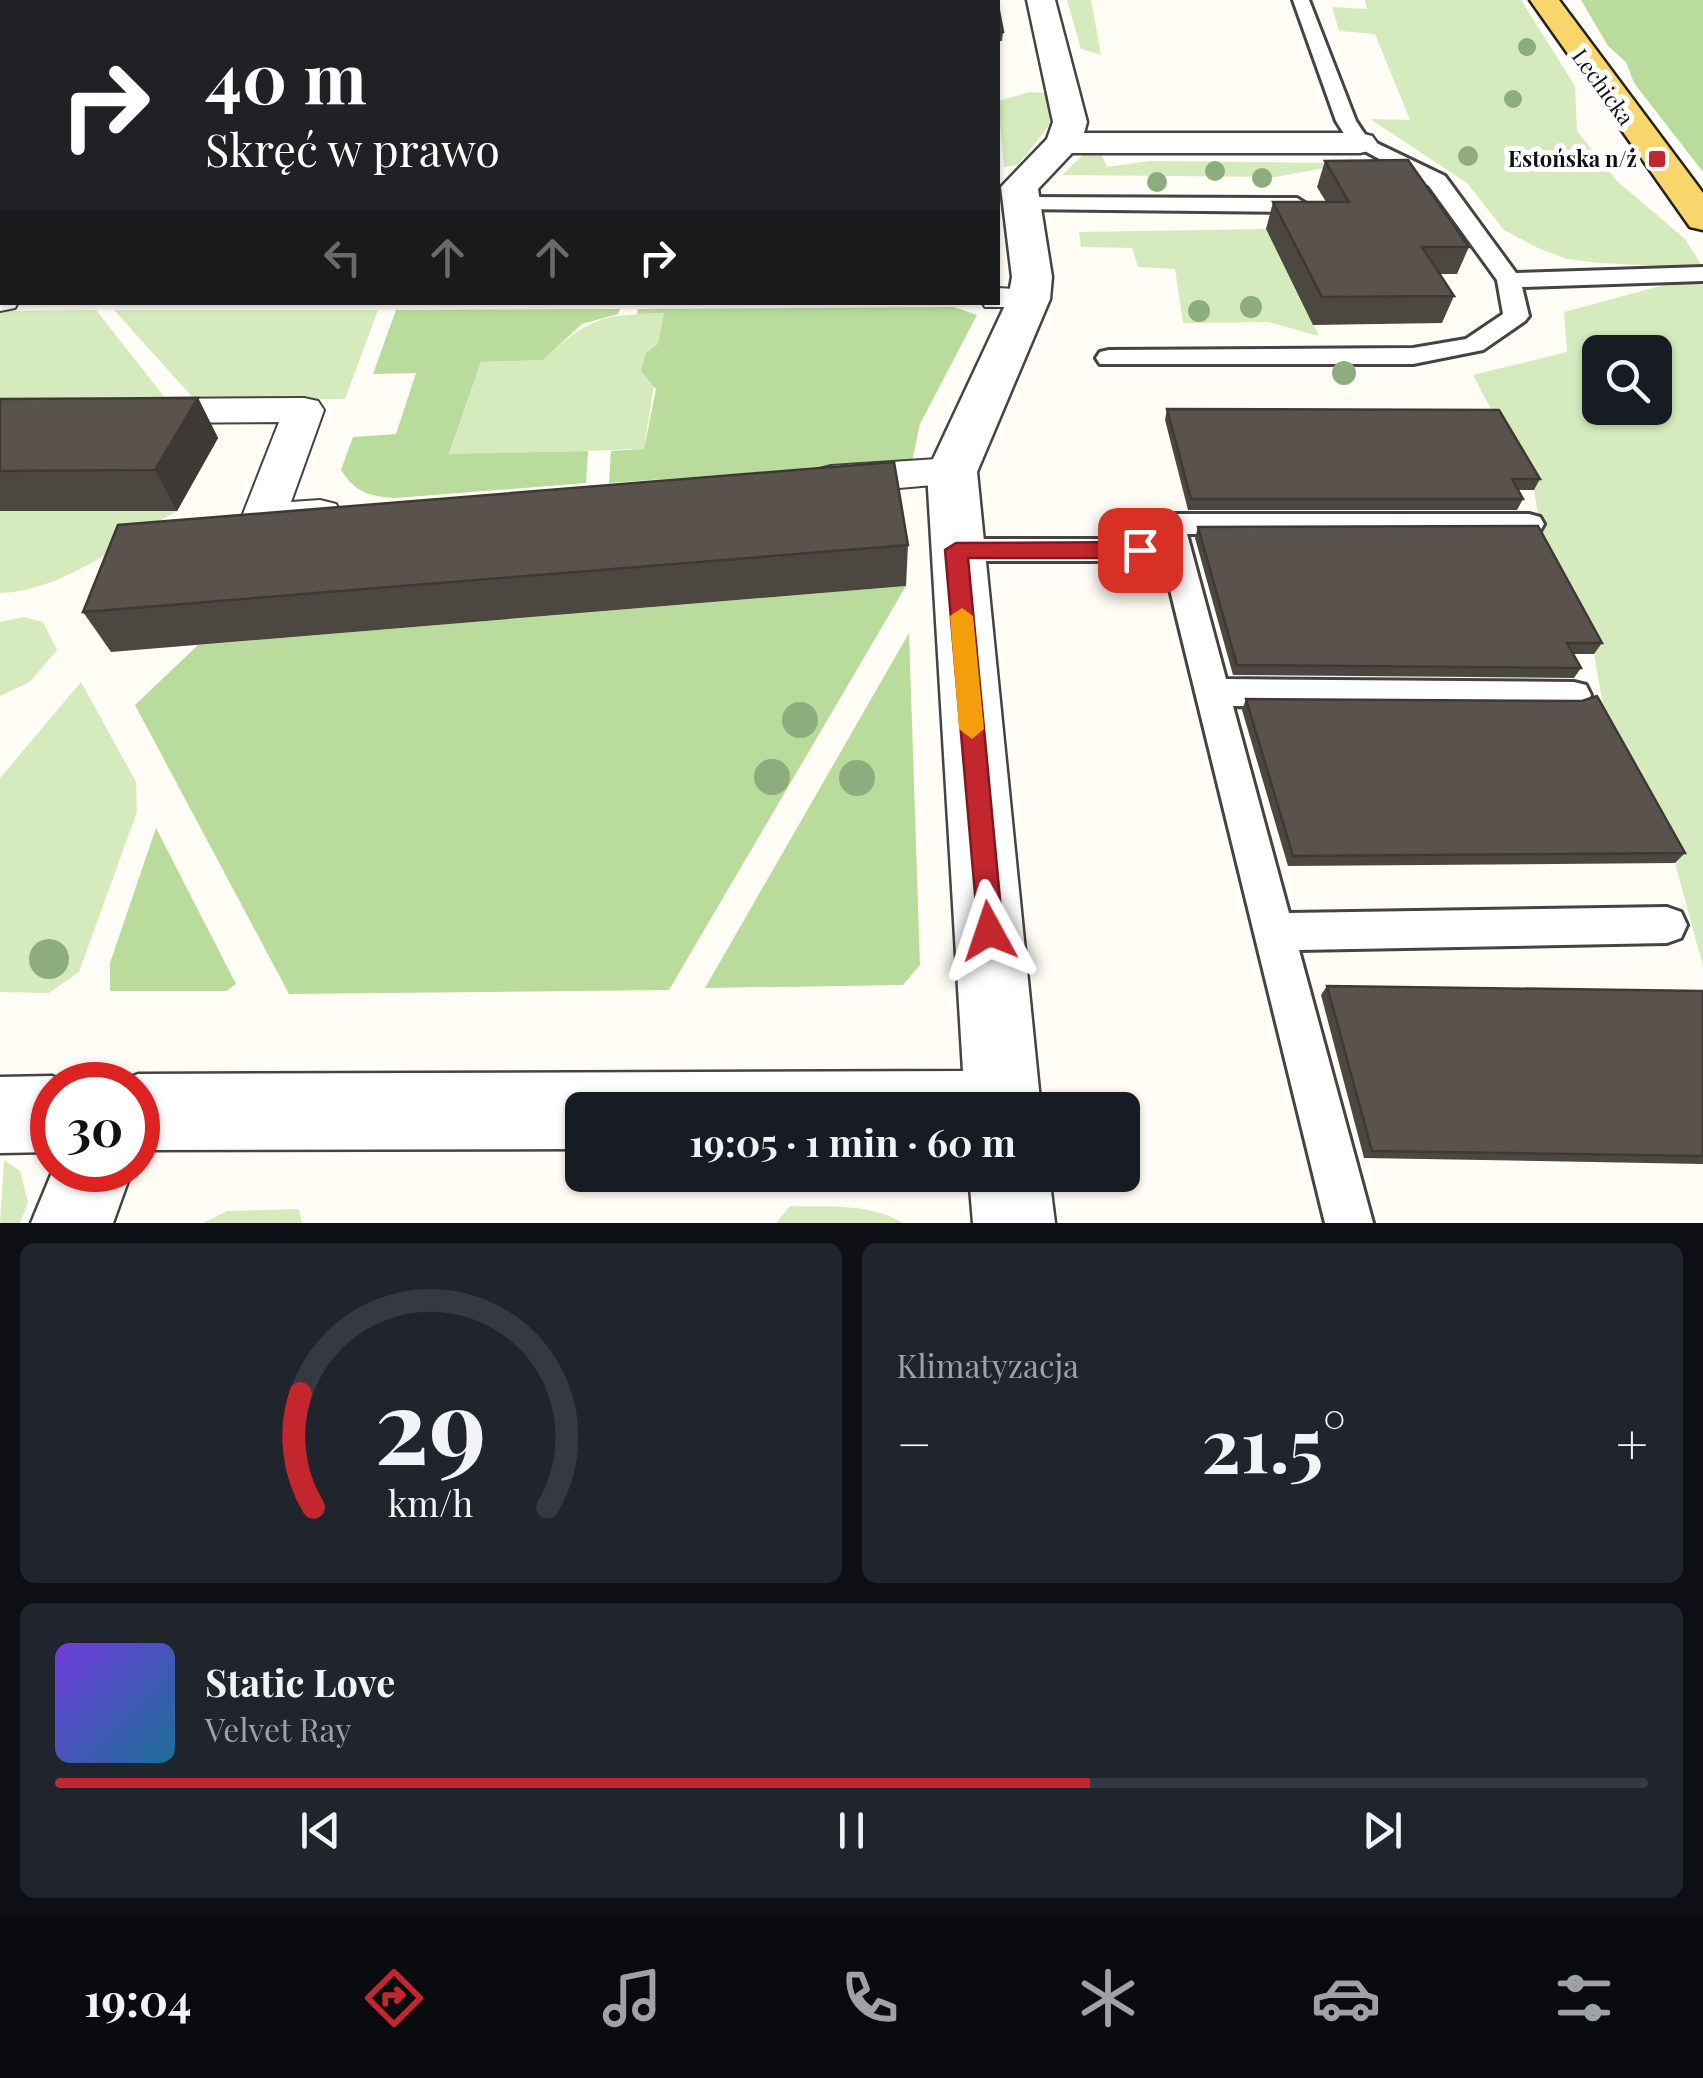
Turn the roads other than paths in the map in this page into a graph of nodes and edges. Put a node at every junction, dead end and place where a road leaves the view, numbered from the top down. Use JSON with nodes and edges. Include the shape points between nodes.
{"nodes":[{"id":1,"x":1041,"y":0,"type":"edge"},
{"id":2,"x":1301,"y":0,"type":"edge"},
{"id":3,"x":1544,"y":0,"type":"edge"},
{"id":4,"x":1063,"y":143,"type":"junction"},
{"id":5,"x":1360,"y":143,"type":"junction"},
{"id":6,"x":1012,"y":193,"type":"edge"},
{"id":7,"x":1297,"y":205,"type":"edge"},
{"id":8,"x":1703,"y":219,"type":"edge"},
{"id":9,"x":1703,"y":274,"type":"edge"},
{"id":10,"x":1509,"y":280,"type":"junction"},
{"id":11,"x":1013,"y":299,"type":"edge"},
{"id":12,"x":1109,"y":358,"type":"dead end"},
{"id":13,"x":93,"y":411,"type":"edge"},
{"id":14,"x":952,"y":472,"type":"junction"},
{"id":15,"x":787,"y":483,"type":"edge"},
{"id":16,"x":360,"y":512,"type":"edge"},
{"id":17,"x":1529,"y":524,"type":"edge"},
{"id":18,"x":956,"y":550,"type":"junction"},
{"id":19,"x":1176,"y":550,"type":"junction"},
{"id":20,"x":1209,"y":692,"type":"junction"},
{"id":21,"x":1574,"y":695,"type":"dead end"},
{"id":22,"x":1667,"y":926,"type":"dead end"},
{"id":23,"x":1272,"y":932,"type":"junction"},
{"id":24,"x":1002,"y":1092,"type":"edge"},
{"id":25,"x":160,"y":1112,"type":"edge"},
{"id":26,"x":30,"y":1114,"type":"edge"},
{"id":27,"x":0,"y":1115,"type":"edge"},
{"id":28,"x":565,"y":1121,"type":"edge"},
{"id":29,"x":84,"y":1192,"type":"edge"},
{"id":30,"x":1011,"y":1192,"type":"edge"},
{"id":31,"x":72,"y":1223,"type":"edge"},
{"id":32,"x":1014,"y":1223,"type":"edge"},
{"id":33,"x":1349,"y":1223,"type":"edge"}],
"edges":[{"from":1,"to":4,"type":"street","via":[[1066,89],[1070,122]]},
{"from":2,"to":5,"type":"lane"},
{"from":3,"to":8,"type":"main road","name":"Lechicka"},
{"from":4,"to":5,"type":"street"},
{"from":4,"to":6,"type":"street"},
{"from":5,"to":10,"type":"lane","via":[[1437,182]]},
{"from":6,"to":7,"type":"lane"},
{"from":6,"to":11,"type":"street","via":[[1032,277]]},
{"from":9,"to":10,"type":"lane"},
{"from":10,"to":12,"type":"lane","via":[[1516,316],[1474,345],[1413,356]]},
{"from":11,"to":14,"type":"street"},
{"from":13,"to":16,"type":"street","via":[[304,410],[263,519]]},
{"from":14,"to":15,"type":"street"},
{"from":14,"to":18,"type":"street"},
{"from":17,"to":19,"type":"lane","via":[[1170,524]]},
{"from":18,"to":19,"type":"lane"},
{"from":18,"to":24,"type":"street"},
{"from":19,"to":20,"type":"lane"},
{"from":20,"to":21,"type":"lane"},
{"from":20,"to":23,"type":"lane"},
{"from":22,"to":23,"type":"lane"},
{"from":23,"to":33,"type":"lane"},
{"from":25,"to":28,"type":"street"},
{"from":26,"to":27,"type":"street"},
{"from":29,"to":31,"type":"street"},
{"from":30,"to":32,"type":"street"}]}
